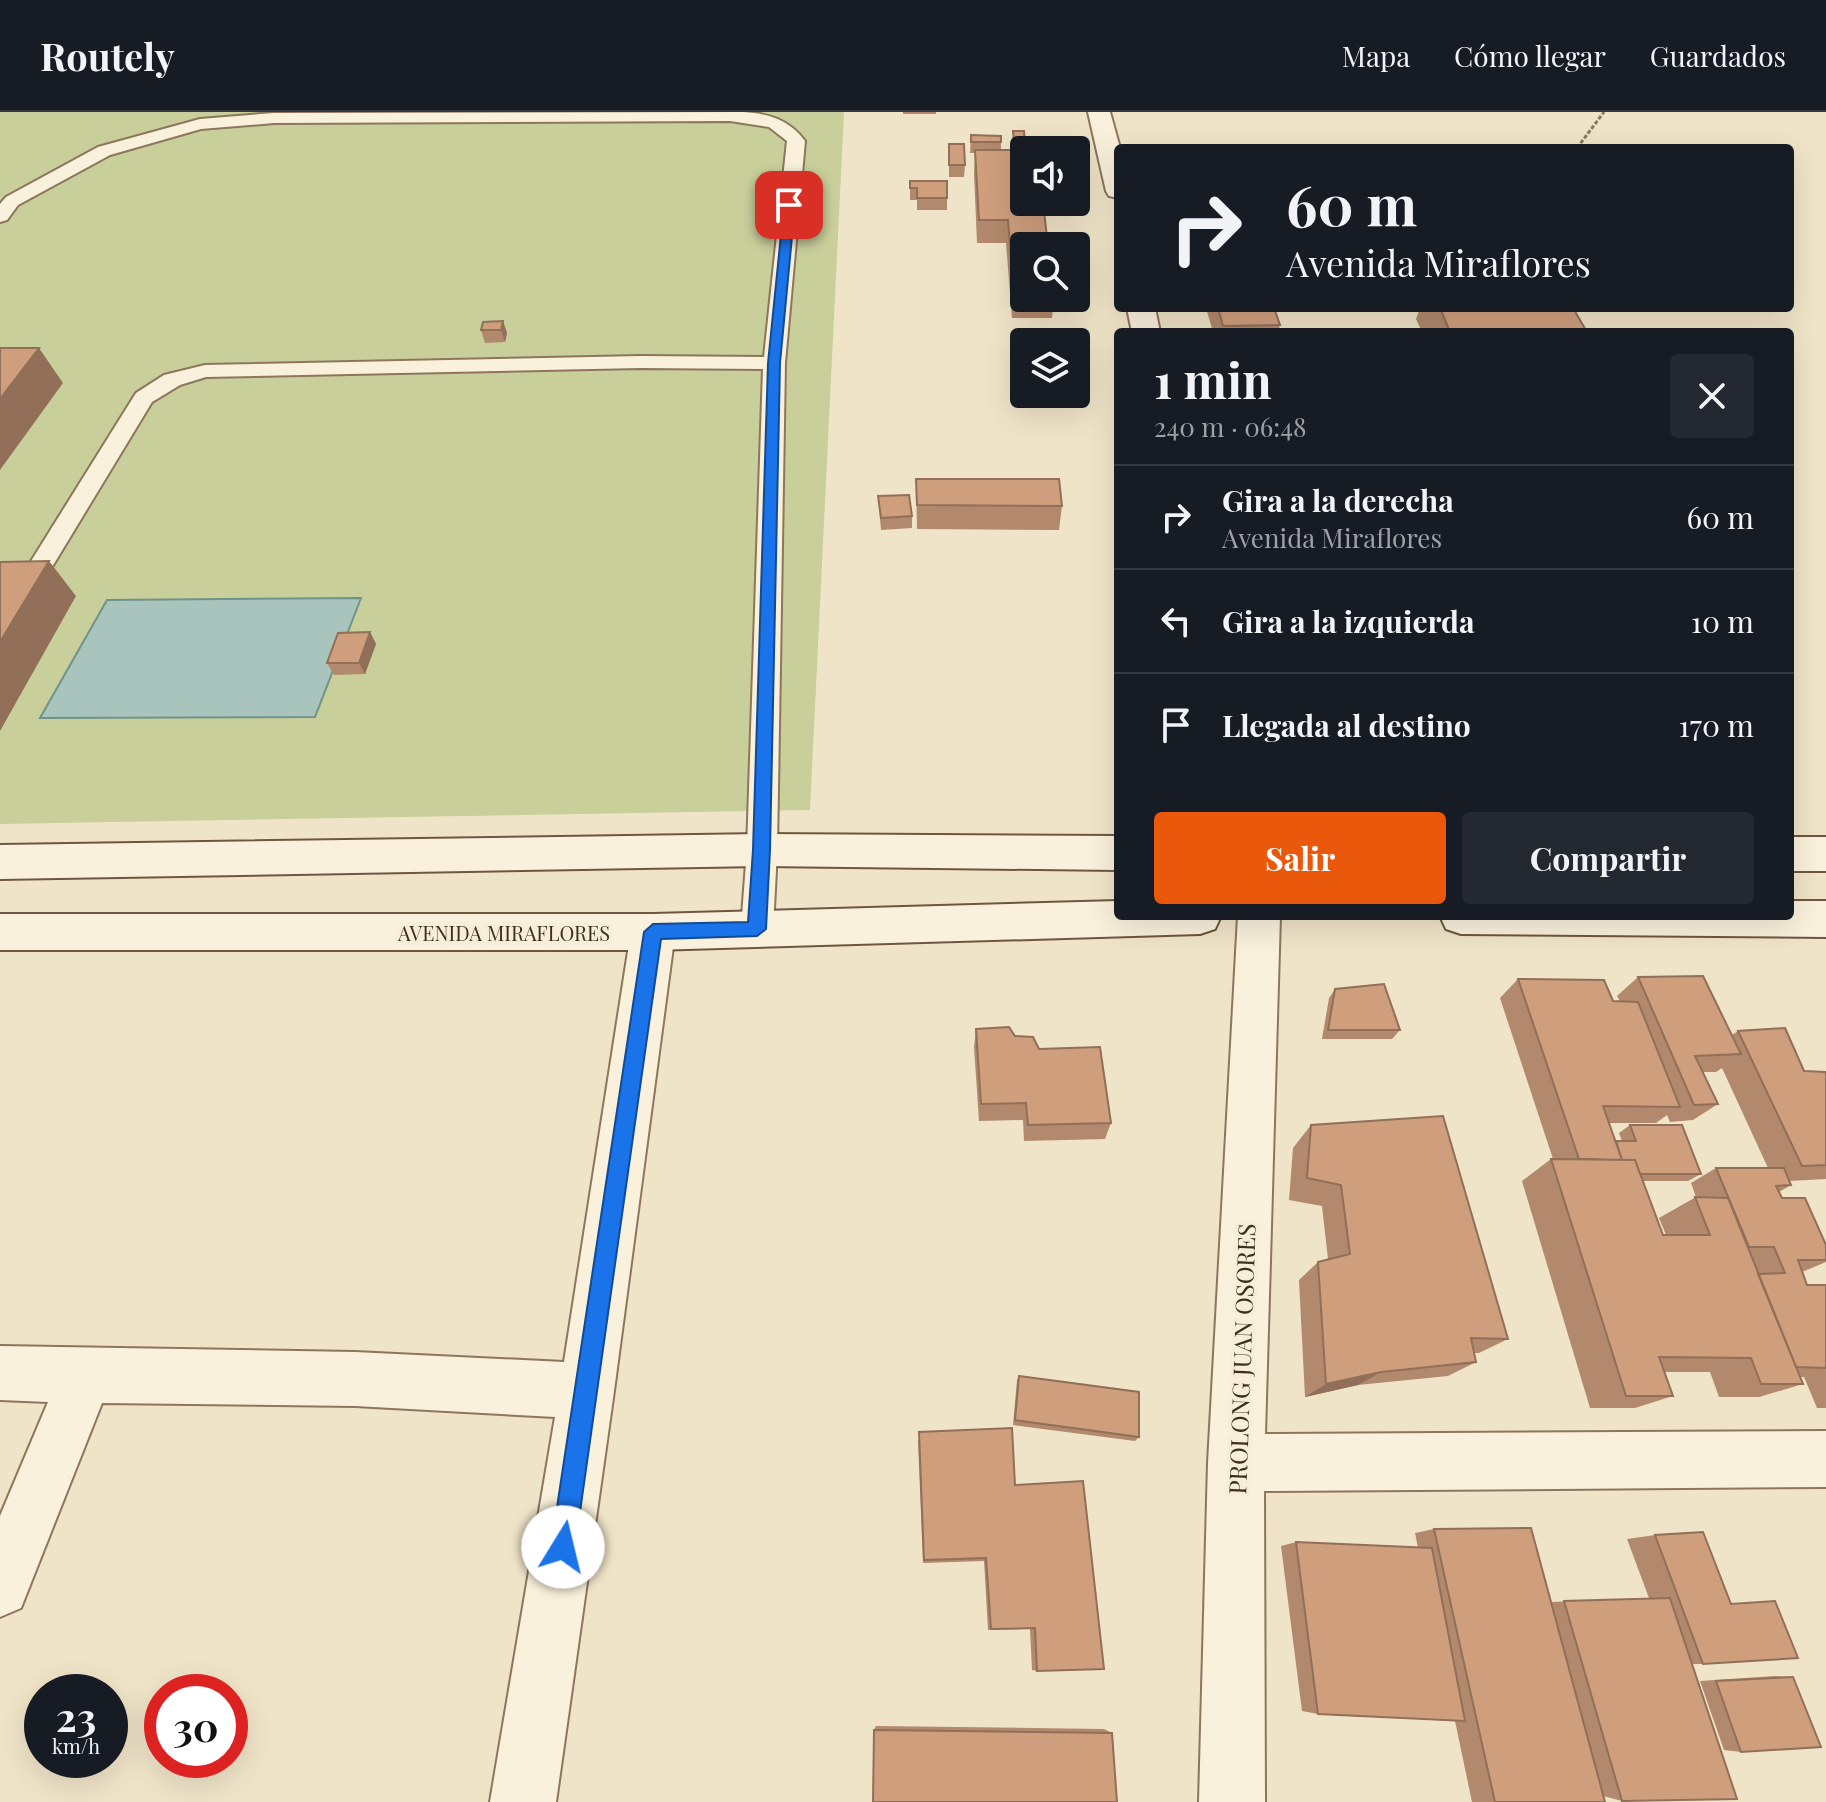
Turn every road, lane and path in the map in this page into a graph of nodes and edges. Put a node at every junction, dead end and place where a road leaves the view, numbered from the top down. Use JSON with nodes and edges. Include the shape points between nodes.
{"nodes":[{"id":1,"x":1099,"y":112,"type":"edge"},
{"id":2,"x":1604,"y":112,"type":"edge"},
{"id":3,"x":1580,"y":144,"type":"edge"},
{"id":4,"x":1114,"y":174,"type":"edge"},
{"id":5,"x":0,"y":216,"type":"edge"},
{"id":6,"x":774,"y":363,"type":"junction"},
{"id":7,"x":40,"y":566,"type":"edge"},
{"id":8,"x":762,"y":850,"type":"junction"},
{"id":9,"x":1114,"y":853,"type":"edge"},
{"id":10,"x":1794,"y":854,"type":"edge"},
{"id":11,"x":1826,"y":854,"type":"edge"},
{"id":12,"x":0,"y":862,"type":"edge"},
{"id":13,"x":1114,"y":919,"type":"edge"},
{"id":14,"x":1794,"y":919,"type":"edge"},
{"id":15,"x":1826,"y":919,"type":"edge"},
{"id":16,"x":1259,"y":920,"type":"edge"},
{"id":17,"x":757,"y":929,"type":"junction"},
{"id":18,"x":0,"y":932,"type":"edge"},
{"id":19,"x":653,"y":932,"type":"junction"},
{"id":20,"x":0,"y":1373,"type":"edge"},
{"id":21,"x":86,"y":1376,"type":"junction"},
{"id":22,"x":587,"y":1391,"type":"junction"},
{"id":23,"x":1826,"y":1459,"type":"edge"},
{"id":24,"x":1236,"y":1463,"type":"junction"},
{"id":25,"x":0,"y":1587,"type":"edge"},
{"id":26,"x":523,"y":1802,"type":"edge"},
{"id":27,"x":1232,"y":1802,"type":"edge"}],
"edges":[{"from":1,"to":4,"type":"street"},
{"from":2,"to":3,"type":"path"},
{"from":5,"to":6,"type":"lane","via":[[12,201],[104,151],[200,124],[274,118],[765,118],[788,128],[796,141]]},
{"from":6,"to":7,"type":"lane","via":[[205,371],[172,380],[144,398]]},
{"from":6,"to":8,"type":"lane"},
{"from":8,"to":9,"type":"street"},
{"from":8,"to":12,"type":"street"},
{"from":8,"to":17,"type":"lane"},
{"from":10,"to":11,"type":"street"},
{"from":13,"to":17,"type":"street","name":"AVENIDA MIRAFLORES"},
{"from":14,"to":15,"type":"street"},
{"from":16,"to":24,"type":"street","name":"PROLONG JUAN OSORES"},
{"from":17,"to":19,"type":"street","name":"AVENIDA MIRAFLORES"},
{"from":18,"to":19,"type":"street","name":"AVENIDA MIRAFLORES"},
{"from":19,"to":22,"type":"street"},
{"from":20,"to":21,"type":"street"},
{"from":21,"to":22,"type":"street","via":[[355,1379]]},
{"from":21,"to":25,"type":"street"},
{"from":22,"to":26,"type":"street"},
{"from":23,"to":24,"type":"street"},
{"from":24,"to":27,"type":"street","name":"PROLONG JUAN OSORES"}]}
